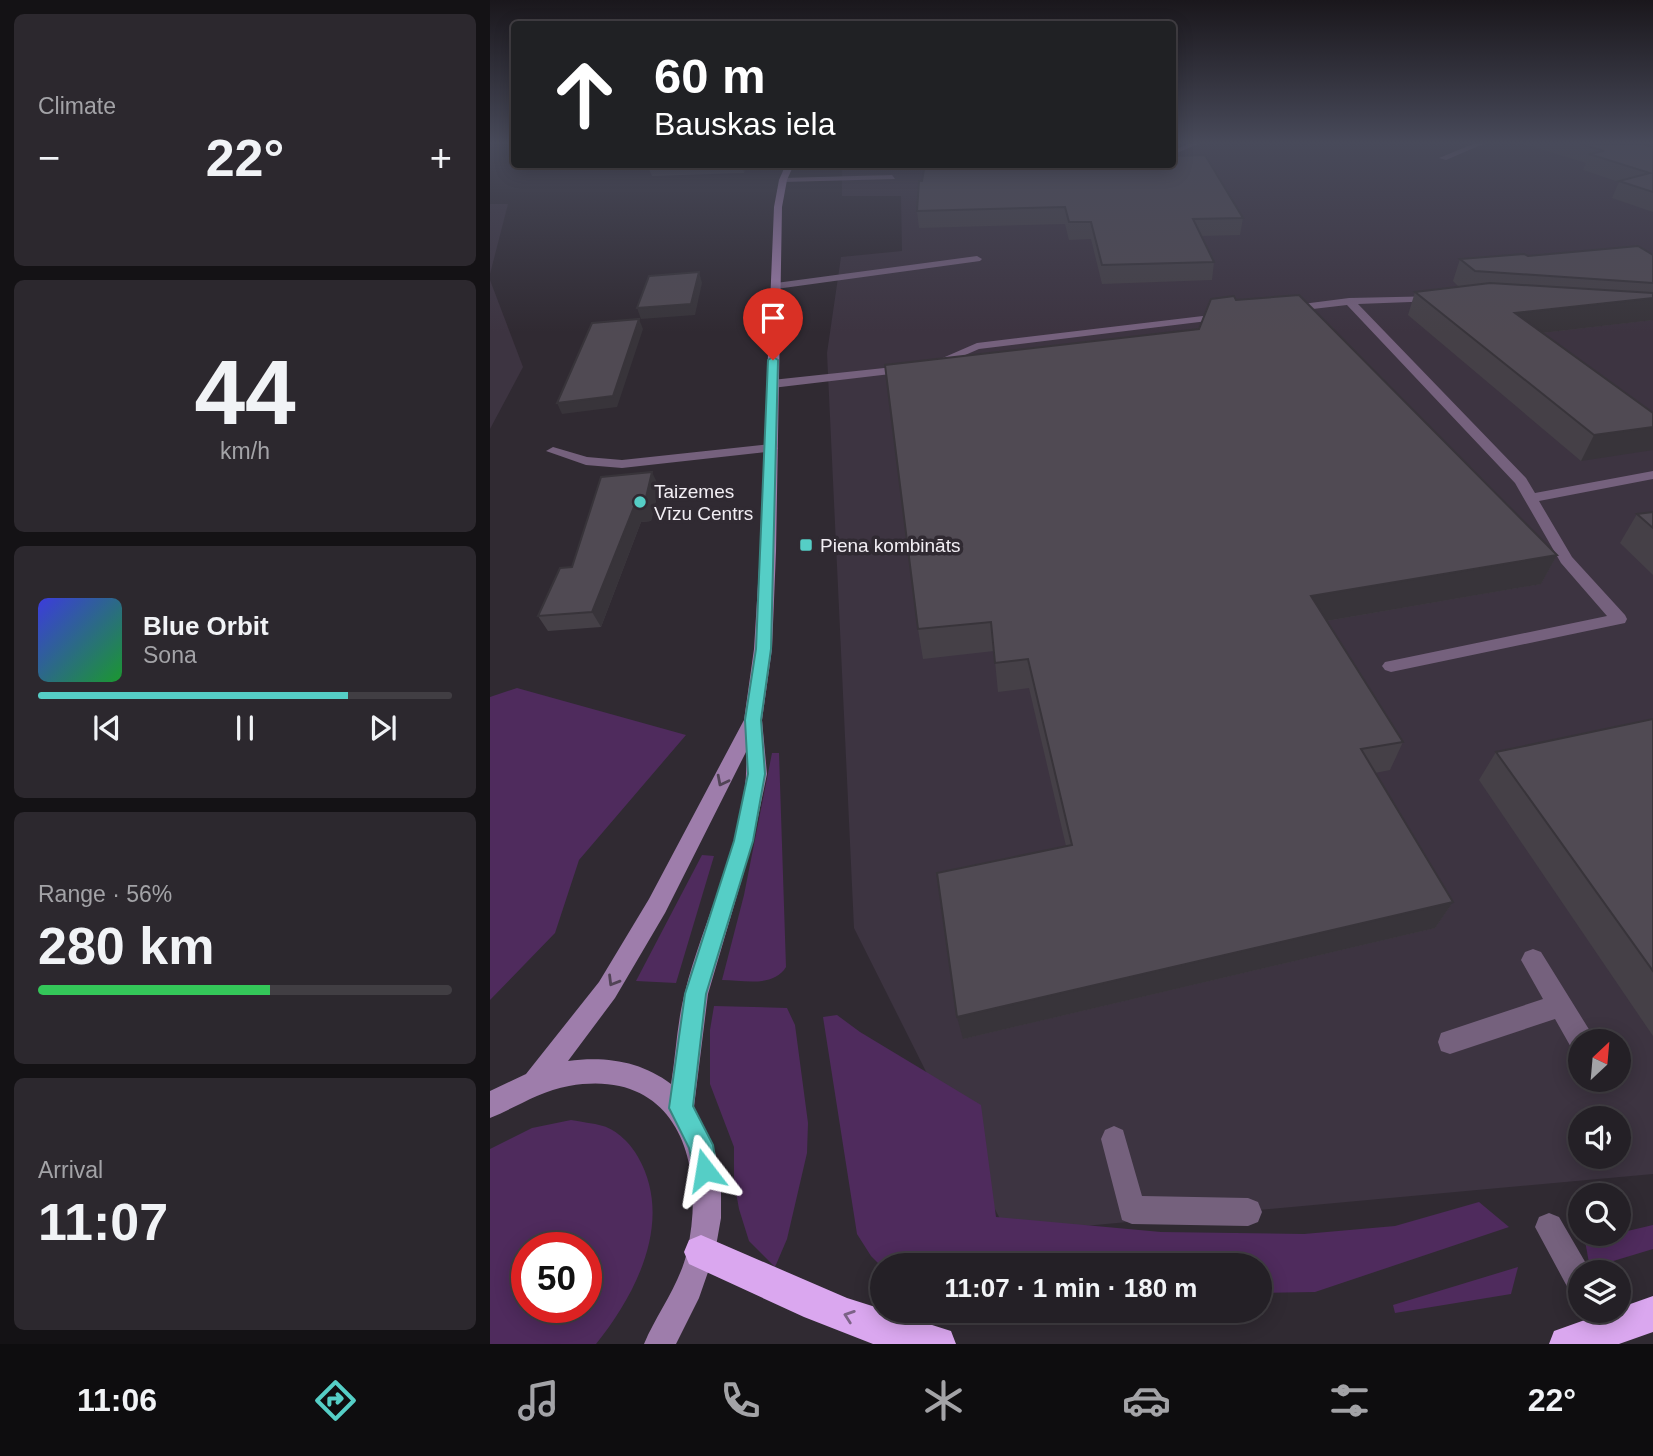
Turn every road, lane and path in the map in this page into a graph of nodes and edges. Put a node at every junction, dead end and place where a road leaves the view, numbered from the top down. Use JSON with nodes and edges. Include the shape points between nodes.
{"nodes":[{"id":1,"x":778,"y":207,"type":"edge"},
{"id":2,"x":977,"y":259,"type":"dead end"},
{"id":3,"x":776,"y":286,"type":"junction"},
{"id":4,"x":1448,"y":298,"type":"edge"},
{"id":5,"x":1349,"y":302,"type":"junction"},
{"id":6,"x":1272,"y":310,"type":"edge"},
{"id":7,"x":1245,"y":314,"type":"edge"},
{"id":8,"x":772,"y":384,"type":"junction"},
{"id":9,"x":771,"y":448,"type":"junction"},
{"id":10,"x":553,"y":451,"type":"dead end"},
{"id":11,"x":1653,"y":475,"type":"edge"},
{"id":12,"x":1531,"y":498,"type":"junction"},
{"id":13,"x":1391,"y":666,"type":"dead end"},
{"id":14,"x":753,"y":720,"type":"junction"},
{"id":15,"x":1533,"y":960,"type":"dead end"},
{"id":16,"x":1560,"y":1005,"type":"junction"},
{"id":17,"x":1574,"y":1029,"type":"edge"},
{"id":18,"x":1450,"y":1042,"type":"dead end"},
{"id":19,"x":536,"y":1082,"type":"junction"},
{"id":20,"x":490,"y":1105,"type":"edge"},
{"id":21,"x":681,"y":1108,"type":"junction"},
{"id":22,"x":1114,"y":1139,"type":"dead end"},
{"id":23,"x":1248,"y":1212,"type":"dead end"},
{"id":24,"x":1549,"y":1227,"type":"dead end"},
{"id":25,"x":701,"y":1252,"type":"junction"},
{"id":26,"x":1568,"y":1261,"type":"edge"},
{"id":27,"x":1653,"y":1314,"type":"edge"},
{"id":28,"x":1631,"y":1317,"type":"edge"},
{"id":29,"x":1598,"y":1323,"type":"edge"},
{"id":30,"x":659,"y":1344,"type":"edge"},
{"id":31,"x":938,"y":1344,"type":"edge"},
{"id":32,"x":1567,"y":1344,"type":"edge"}],
"edges":[{"from":1,"to":3,"type":"street"},
{"from":2,"to":3,"type":"lane"},
{"from":3,"to":8,"type":"street"},
{"from":4,"to":5,"type":"lane"},
{"from":5,"to":6,"type":"lane"},
{"from":5,"to":12,"type":"lane","via":[[1521,481]]},
{"from":7,"to":8,"type":"lane","via":[[977,346],[933,366]]},
{"from":8,"to":9,"type":"street"},
{"from":9,"to":10,"type":"lane","via":[[622,464],[586,461]]},
{"from":9,"to":14,"type":"street","via":[[763,649]]},
{"from":11,"to":12,"type":"lane"},
{"from":12,"to":13,"type":"lane","via":[[1566,560],[1619,619]]},
{"from":14,"to":19,"type":"street","one_way":true,"via":[[657,906],[607,990]]},
{"from":14,"to":21,"type":"street","via":[[757,774],[743,841],[696,994]]},
{"from":15,"to":16,"type":"lane"},
{"from":16,"to":17,"type":"lane"},
{"from":16,"to":18,"type":"lane"},
{"from":19,"to":20,"type":"street"},
{"from":19,"to":21,"type":"street","via":[[579,1072],[618,1073],[653,1085]]},
{"from":21,"to":25,"type":"street","via":[[701,1145],[708,1194]]},
{"from":22,"to":23,"type":"lane","via":[[1132,1210]]},
{"from":24,"to":26,"type":"lane"},
{"from":25,"to":30,"type":"street"},
{"from":31,"to":25,"type":"highway","one_way":true,"via":[[794,1297]]},
{"from":27,"to":28,"type":"highway"},
{"from":29,"to":32,"type":"highway"}]}
